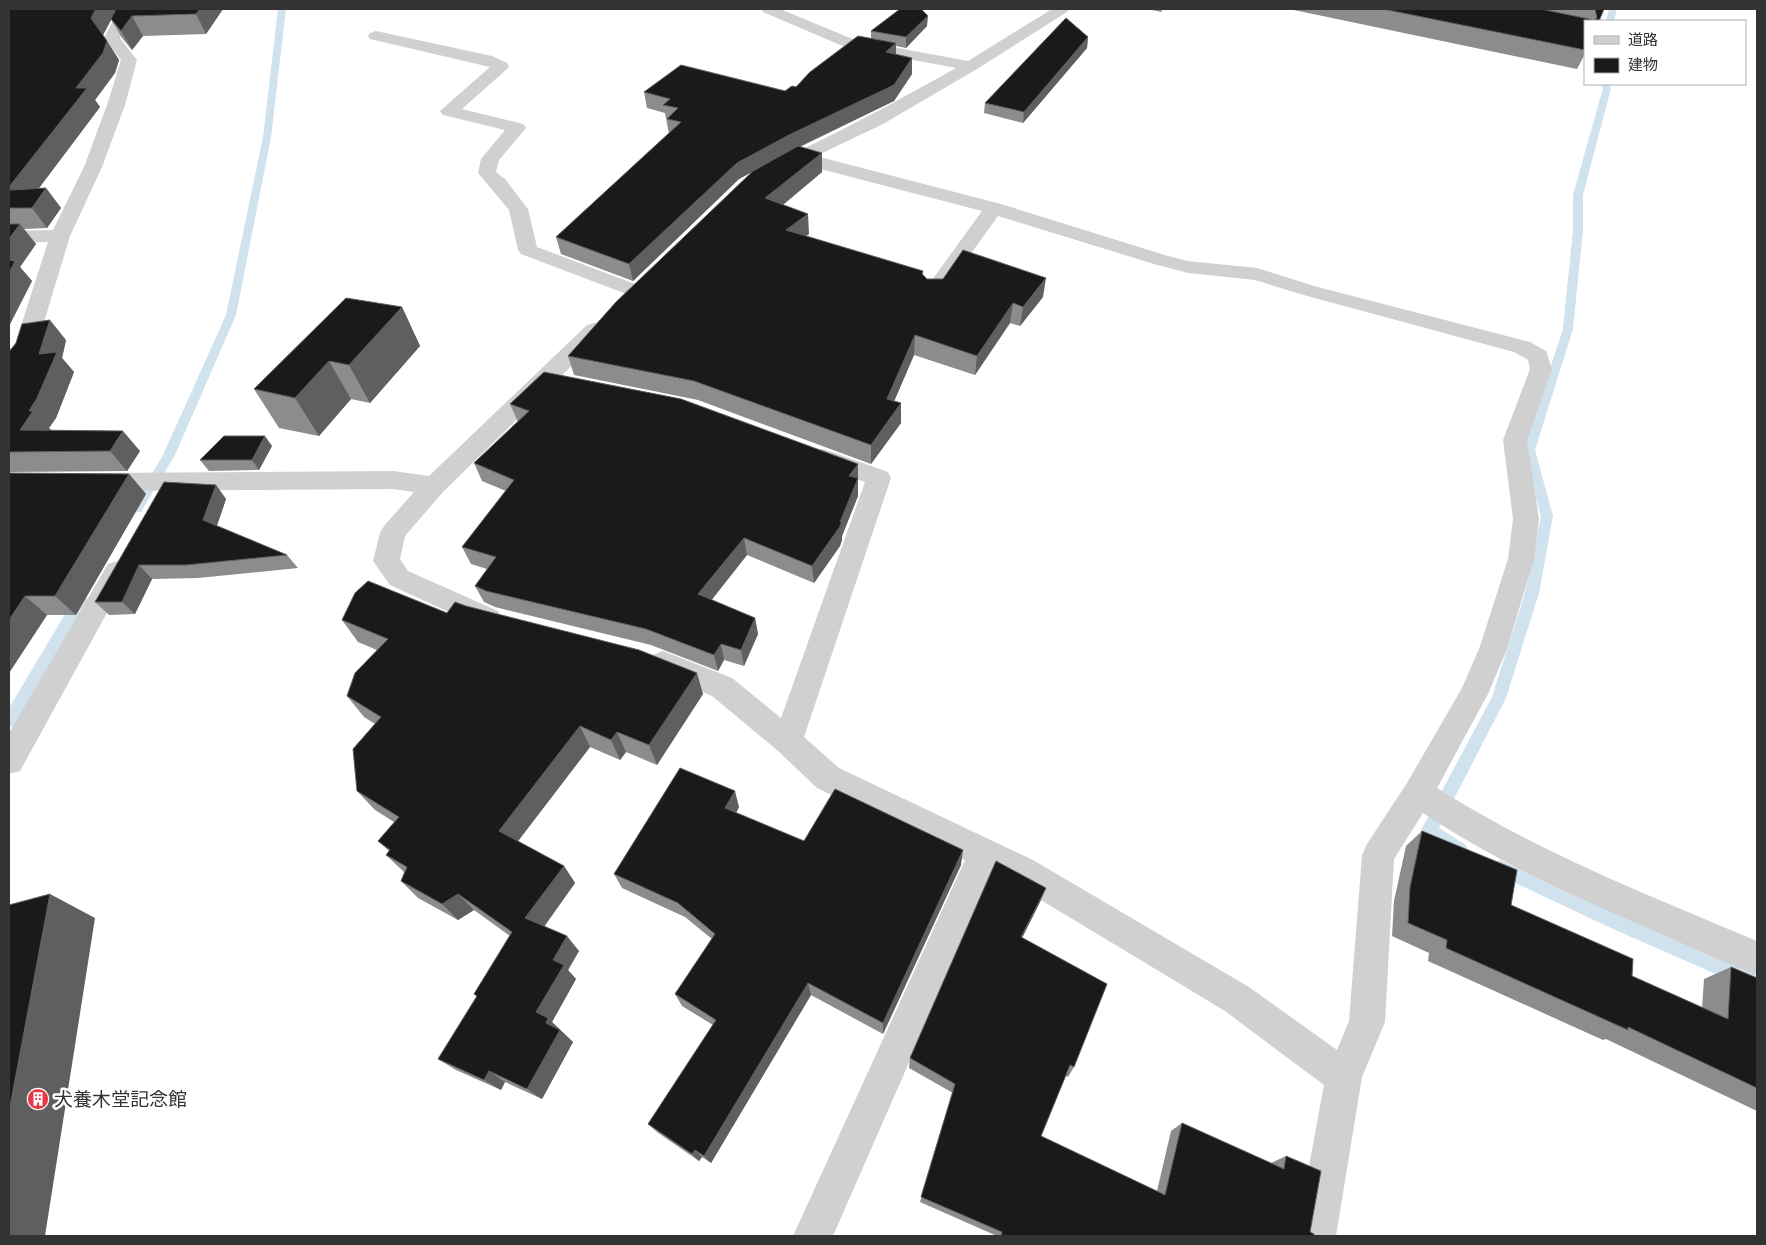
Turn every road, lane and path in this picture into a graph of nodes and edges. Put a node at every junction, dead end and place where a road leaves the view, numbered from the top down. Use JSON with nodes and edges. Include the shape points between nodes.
{"nodes":[{"id":1,"x":126,"y":9,"type":"edge"},
{"id":2,"x":768,"y":9,"type":"edge"},
{"id":3,"x":1062,"y":9,"type":"edge"},
{"id":4,"x":376,"y":36,"type":"dead end"},
{"id":5,"x":971,"y":66,"type":"junction"},
{"id":6,"x":797,"y":157,"type":"junction"},
{"id":7,"x":764,"y":175,"type":"edge"},
{"id":8,"x":994,"y":208,"type":"junction"},
{"id":9,"x":60,"y":236,"type":"junction"},
{"id":10,"x":9,"y":238,"type":"edge"},
{"id":11,"x":934,"y":292,"type":"edge"},
{"id":12,"x":622,"y":304,"type":"edge"},
{"id":13,"x":608,"y":318,"type":"edge"},
{"id":14,"x":12,"y":370,"type":"edge"},
{"id":15,"x":544,"y":379,"type":"junction"},
{"id":16,"x":573,"y":385,"type":"edge"},
{"id":17,"x":798,"y":448,"type":"edge"},
{"id":18,"x":158,"y":482,"type":"junction"},
{"id":19,"x":76,"y":483,"type":"edge"},
{"id":20,"x":434,"y":486,"type":"junction"},
{"id":21,"x":154,"y":507,"type":"edge"},
{"id":22,"x":129,"y":550,"type":"edge"},
{"id":23,"x":517,"y":626,"type":"edge"},
{"id":24,"x":641,"y":656,"type":"edge"},
{"id":25,"x":788,"y":741,"type":"junction"},
{"id":26,"x":9,"y":761,"type":"edge"},
{"id":27,"x":1434,"y":804,"type":"junction"},
{"id":28,"x":985,"y":853,"type":"junction"},
{"id":29,"x":1757,"y":958,"type":"edge"},
{"id":30,"x":1344,"y":1077,"type":"junction"},
{"id":31,"x":813,"y":1236,"type":"edge"},
{"id":32,"x":1316,"y":1236,"type":"edge"}],
"edges":[{"from":1,"to":9,"type":"street","via":[[112,38],[129,60],[116,105],[93,167]]},
{"from":2,"to":5,"type":"street","via":[[851,44]]},
{"from":3,"to":5,"type":"street"},
{"from":4,"to":12,"type":"street","via":[[492,61],[502,66],[449,111],[517,128],[490,159],[486,173],[518,209],[528,250],[643,284]]},
{"from":5,"to":6,"type":"street","via":[[877,120]]},
{"from":6,"to":7,"type":"street"},
{"from":6,"to":8,"type":"street"},
{"from":8,"to":11,"type":"street"},
{"from":8,"to":27,"type":"street","via":[[1160,260],[1257,274],[1522,347],[1538,356],[1541,369],[1515,440],[1526,519],[1521,559],[1490,658]]},
{"from":9,"to":10,"type":"street"},
{"from":9,"to":14,"type":"street","via":[[21,362]]},
{"from":13,"to":15,"type":"street"},
{"from":15,"to":16,"type":"street"},
{"from":15,"to":20,"type":"street"},
{"from":17,"to":25,"type":"street","via":[[879,478]]},
{"from":18,"to":19,"type":"street"},
{"from":18,"to":20,"type":"street","via":[[393,480]]},
{"from":18,"to":21,"type":"street"},
{"from":20,"to":23,"type":"street","via":[[393,533],[386,561],[400,578],[488,619]]},
{"from":22,"to":26,"type":"street"},
{"from":24,"to":25,"type":"street","via":[[722,687]]},
{"from":25,"to":28,"type":"street","via":[[828,778]]},
{"from":27,"to":29,"type":"street","via":[[1535,861]]},
{"from":27,"to":30,"type":"street","via":[[1378,854],[1367,1022]]},
{"from":28,"to":30,"type":"street","via":[[1022,871],[1237,998]]},
{"from":28,"to":31,"type":"street"},
{"from":30,"to":32,"type":"street"}]}
